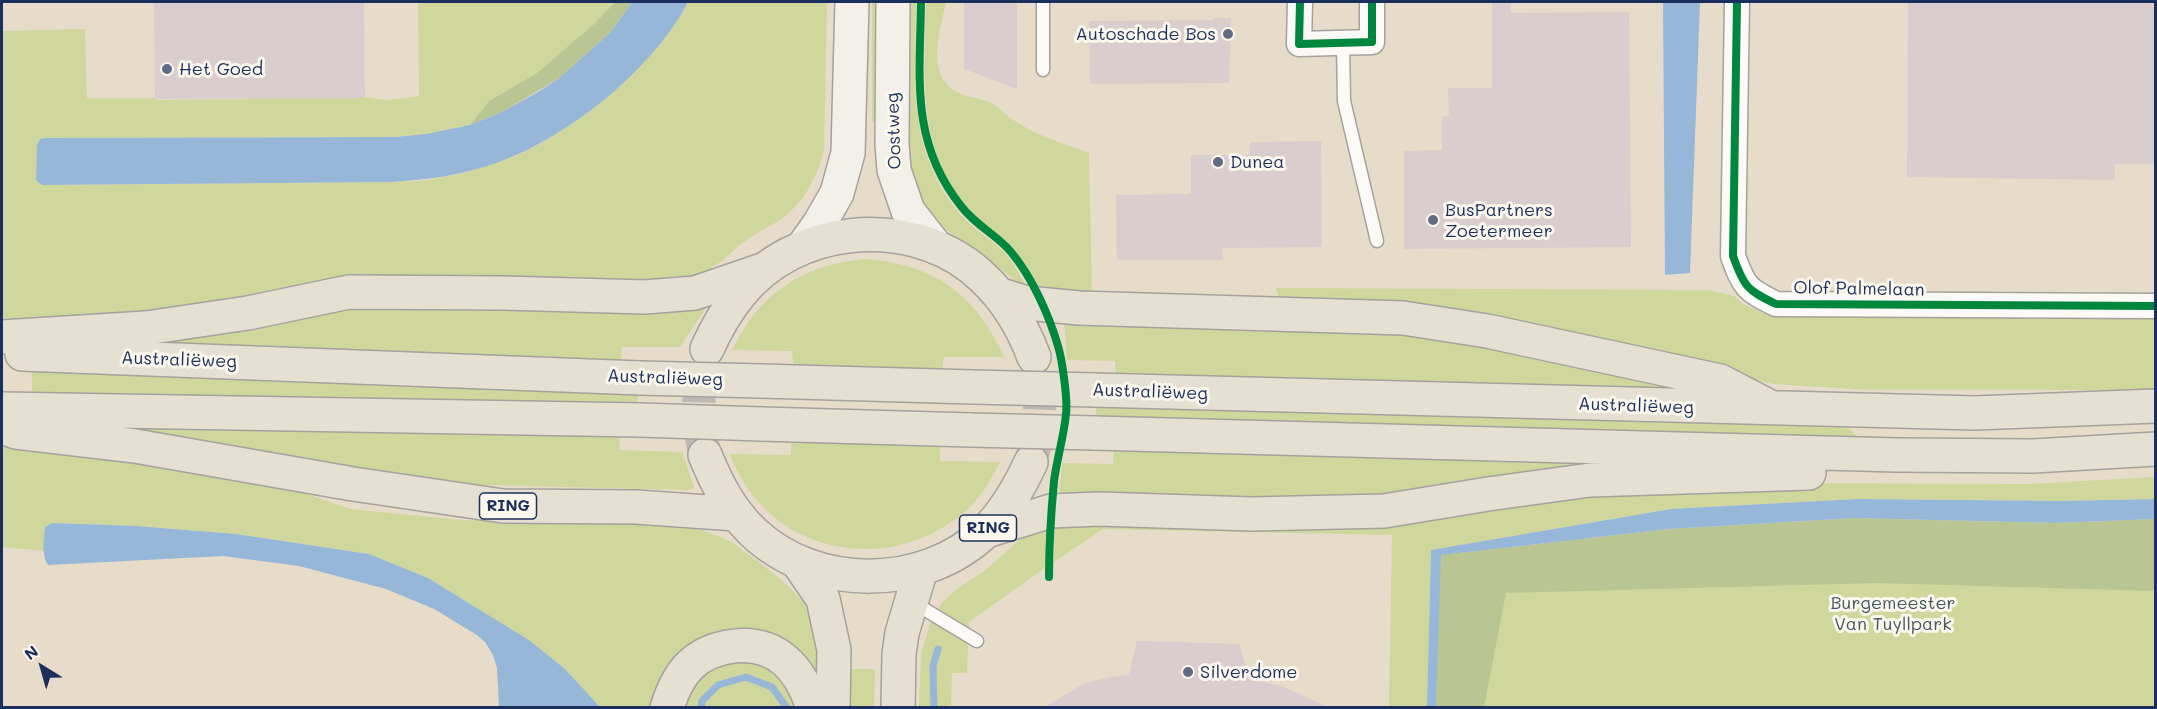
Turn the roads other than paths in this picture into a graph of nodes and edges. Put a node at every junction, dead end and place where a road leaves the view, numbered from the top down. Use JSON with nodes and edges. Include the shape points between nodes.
{"nodes":[{"id":1,"x":852,"y":2,"type":"edge"},
{"id":2,"x":893,"y":2,"type":"edge"},
{"id":3,"x":1043,"y":2,"type":"edge"},
{"id":4,"x":1300,"y":2,"type":"edge"},
{"id":5,"x":1372,"y":2,"type":"edge"},
{"id":6,"x":1737,"y":2,"type":"edge"},
{"id":7,"x":1343,"y":43,"type":"junction"},
{"id":8,"x":1043,"y":70,"type":"dead end"},
{"id":9,"x":1377,"y":241,"type":"dead end"},
{"id":10,"x":803,"y":247,"type":"junction"},
{"id":11,"x":936,"y":248,"type":"junction"},
{"id":12,"x":765,"y":269,"type":"junction"},
{"id":13,"x":1001,"y":295,"type":"junction"},
{"id":14,"x":2156,"y":306,"type":"edge"},
{"id":15,"x":8,"y":345,"type":"edge"},
{"id":16,"x":707,"y":349,"type":"tunnel mouth"},
{"id":17,"x":1034,"y":357,"type":"tunnel mouth"},
{"id":18,"x":2156,"y":406,"type":"edge"},
{"id":19,"x":1776,"y":410,"type":"junction"},
{"id":20,"x":9,"y":419,"type":"edge"},
{"id":21,"x":2156,"y":448,"type":"edge"},
{"id":22,"x":705,"y":455,"type":"tunnel mouth"},
{"id":23,"x":1897,"y":455,"type":"junction"},
{"id":24,"x":1031,"y":462,"type":"tunnel mouth"},
{"id":25,"x":736,"y":514,"type":"junction"},
{"id":26,"x":986,"y":531,"type":"junction"},
{"id":27,"x":797,"y":561,"type":"junction"},
{"id":28,"x":921,"y":569,"type":"junction"},
{"id":29,"x":910,"y":601,"type":"junction"},
{"id":30,"x":977,"y":640,"type":"dead end"},
{"id":31,"x":667,"y":708,"type":"edge"},
{"id":32,"x":813,"y":708,"type":"edge"},
{"id":33,"x":833,"y":708,"type":"edge"},
{"id":34,"x":898,"y":708,"type":"edge"}],
"edges":[{"from":1,"to":10,"type":"main road","via":[[848,153],[837,193]]},
{"from":2,"to":11,"type":"main road","name":"Oostweg","via":[[894,170],[908,211]]},
{"from":3,"to":8,"type":"lane"},
{"from":4,"to":7,"type":"street","via":[[1299,44]]},
{"from":5,"to":7,"type":"street","via":[[1372,42]]},
{"from":6,"to":14,"type":"street","name":"Olof Palmelaan","via":[[1733,256],[1742,282],[1755,294],[1776,304]]},
{"from":7,"to":9,"type":"lane","via":[[1344,101]]},
{"from":10,"to":11,"type":"main road","via":[[836,237],[870,234],[904,237]]},
{"from":10,"to":12,"type":"main road"},
{"from":11,"to":13,"type":"main road","via":[[971,267]]},
{"from":12,"to":15,"type":"main road","via":[[695,293],[645,297],[349,292],[248,313]]},
{"from":12,"to":16,"type":"main road","via":[[721,319]]},
{"from":13,"to":17,"type":"main road","via":[[1015,314]]},
{"from":13,"to":19,"type":"main road","via":[[1027,303],[1079,308],[1403,318],[1720,381]]},
{"from":15,"to":19,"type":"main road","name":"Australiëweg","bridge":true,"via":[[640,378]]},
{"from":18,"to":19,"type":"main road","name":"Australiëweg","via":[[1975,413]]},
{"from":20,"to":23,"type":"main road","bridge":true,"via":[[640,420]]},
{"from":20,"to":25,"type":"main road","number":"RING","via":[[135,446],[503,506],[636,507]]},
{"from":21,"to":23,"type":"main road","via":[[2033,456]]},
{"from":22,"to":25,"type":"main road","number":"RING","via":[[717,486]]},
{"from":23,"to":26,"type":"main road","via":[[1844,472],[1590,480],[1384,511],[1252,514],[1099,508],[1052,512]]},
{"from":24,"to":26,"type":"main road","number":"RING","via":[[1012,500]]},
{"from":25,"to":27,"type":"main road","number":"RING","via":[[761,538]]},
{"from":26,"to":28,"type":"main road","number":"RING","via":[[956,554]]},
{"from":27,"to":28,"type":"main road","number":"RING","via":[[837,574],[880,577]]},
{"from":27,"to":33,"type":"main road","number":"RING","via":[[823,599],[834,650]]},
{"from":28,"to":29,"type":"main road"},
{"from":29,"to":30,"type":"lane"},
{"from":29,"to":34,"type":"main road","via":[[899,654]]},
{"from":31,"to":32,"type":"main road","via":[[686,669],[702,655],[742,645],[771,650],[790,664]]}]}
